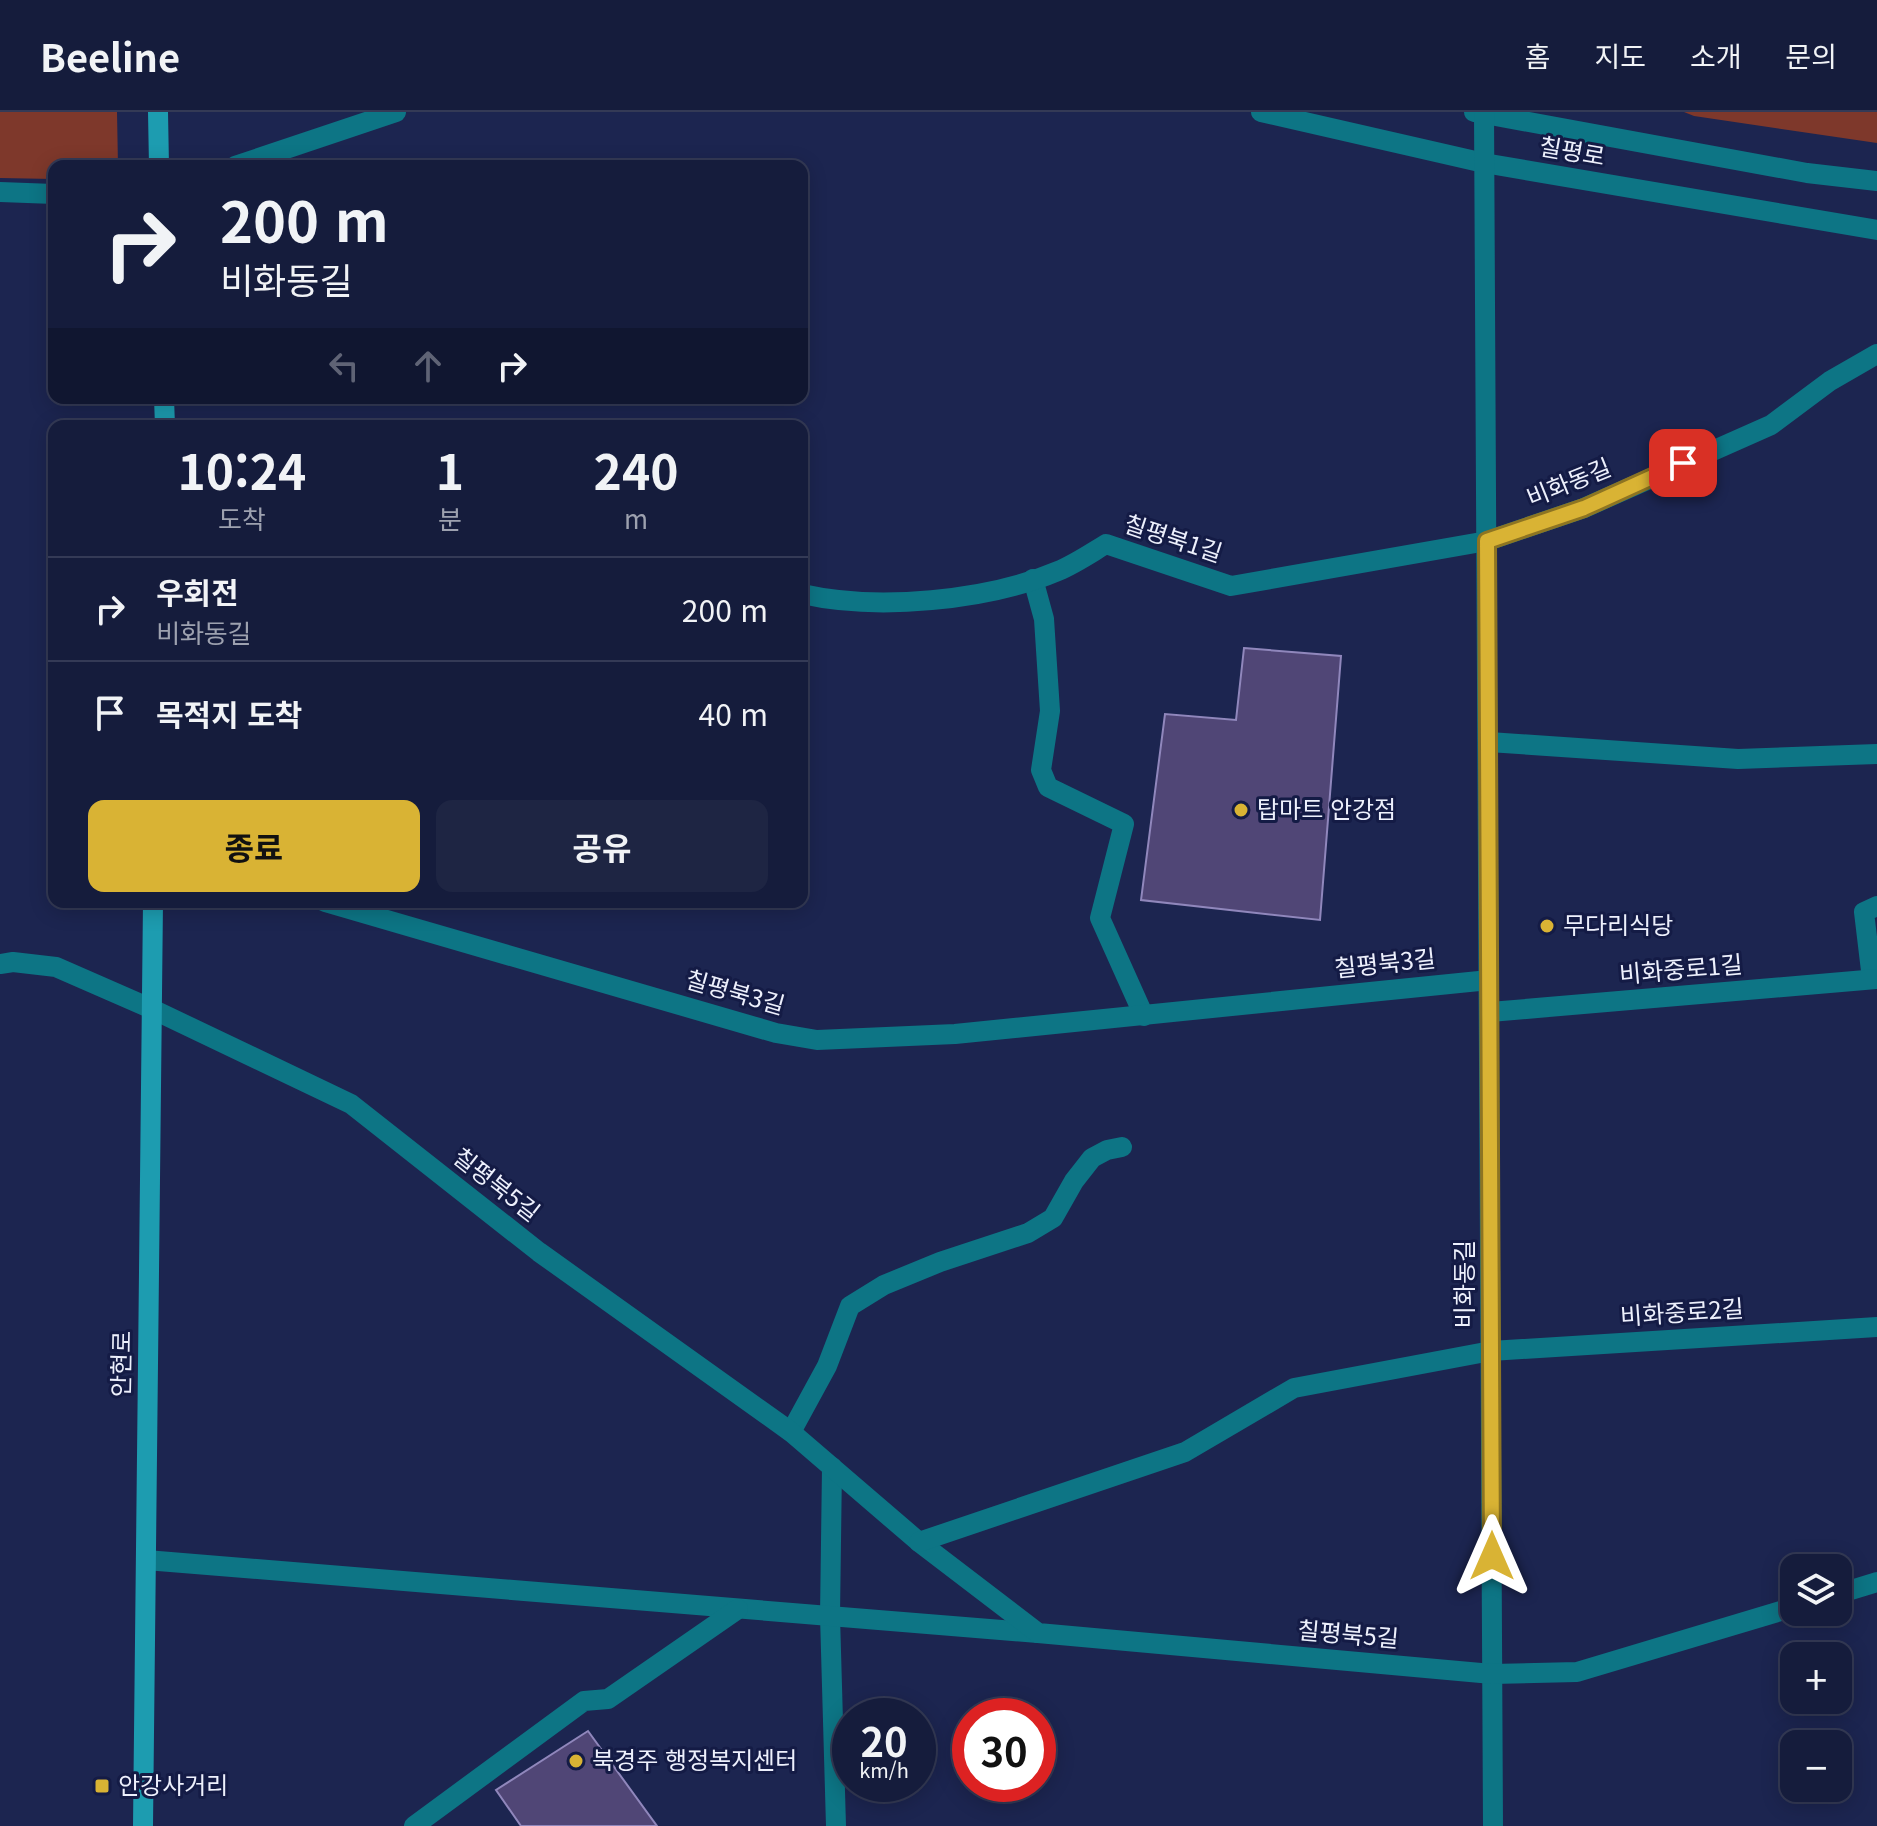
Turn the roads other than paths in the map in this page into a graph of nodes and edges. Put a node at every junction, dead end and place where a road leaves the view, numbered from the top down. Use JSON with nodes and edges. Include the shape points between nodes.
{"nodes":[{"id":1,"x":158,"y":112,"type":"edge"},
{"id":2,"x":396,"y":112,"type":"edge"},
{"id":3,"x":1261,"y":112,"type":"edge"},
{"id":4,"x":1480,"y":113,"type":"edge"},
{"id":5,"x":159,"y":160,"type":"edge"},
{"id":6,"x":253,"y":160,"type":"edge"},
{"id":7,"x":1484,"y":163,"type":"junction"},
{"id":8,"x":1877,"y":181,"type":"edge"},
{"id":9,"x":0,"y":192,"type":"edge"},
{"id":10,"x":48,"y":194,"type":"edge"},
{"id":11,"x":1877,"y":230,"type":"edge"},
{"id":12,"x":1877,"y":354,"type":"edge"},
{"id":13,"x":1487,"y":541,"type":"junction"},
{"id":14,"x":1033,"y":579,"type":"junction"},
{"id":15,"x":808,"y":595,"type":"edge"},
{"id":16,"x":1489,"y":742,"type":"junction"},
{"id":17,"x":1877,"y":754,"type":"edge"},
{"id":18,"x":1877,"y":906,"type":"edge"},
{"id":19,"x":153,"y":908,"type":"edge"},
{"id":20,"x":346,"y":908,"type":"edge"},
{"id":21,"x":0,"y":964,"type":"edge"},
{"id":22,"x":1874,"y":979,"type":"edge"},
{"id":23,"x":1489,"y":980,"type":"junction"},
{"id":24,"x":152,"y":1009,"type":"junction"},
{"id":25,"x":1490,"y":1012,"type":"junction"},
{"id":26,"x":1144,"y":1016,"type":"junction"},
{"id":27,"x":1122,"y":1147,"type":"dead end"},
{"id":28,"x":1877,"y":1327,"type":"edge"},
{"id":29,"x":1491,"y":1351,"type":"junction"},
{"id":30,"x":791,"y":1432,"type":"junction"},
{"id":31,"x":832,"y":1467,"type":"junction"},
{"id":32,"x":919,"y":1542,"type":"junction"},
{"id":33,"x":146,"y":1560,"type":"junction"},
{"id":34,"x":1877,"y":1582,"type":"edge"},
{"id":35,"x":1852,"y":1590,"type":"edge"},
{"id":36,"x":738,"y":1609,"type":"junction"},
{"id":37,"x":1780,"y":1611,"type":"edge"},
{"id":38,"x":830,"y":1616,"type":"junction"},
{"id":39,"x":1038,"y":1633,"type":"junction"},
{"id":40,"x":1492,"y":1674,"type":"junction"},
{"id":41,"x":143,"y":1826,"type":"edge"},
{"id":42,"x":414,"y":1826,"type":"edge"},
{"id":43,"x":836,"y":1826,"type":"edge"},
{"id":44,"x":1493,"y":1826,"type":"edge"}],
"edges":[{"from":1,"to":5,"type":"main road"},
{"from":2,"to":6,"type":"street"},
{"from":3,"to":7,"type":"street","name":"칠평로"},
{"from":4,"to":7,"type":"street","name":"비화동길"},
{"from":4,"to":8,"type":"street","name":"칠평로"},
{"from":7,"to":11,"type":"street","name":"칠평로"},
{"from":7,"to":13,"type":"street","name":"비화동길"},
{"from":9,"to":10,"type":"street"},
{"from":12,"to":13,"type":"street","name":"비화동길","via":[[1771,425],[1584,508]]},
{"from":13,"to":14,"type":"street","name":"칠평북1길","via":[[1231,586],[1106,544],[1059,571]]},
{"from":13,"to":16,"type":"street","name":"비화동길"},
{"from":14,"to":15,"type":"street","name":"칠평북1길","via":[[996,592],[887,603]]},
{"from":14,"to":26,"type":"street","via":[[1044,619],[1050,711],[1041,770],[1048,787],[1124,824],[1100,918]]},
{"from":16,"to":17,"type":"street","via":[[1738,759]]},
{"from":16,"to":23,"type":"street","name":"비화동길"},
{"from":18,"to":22,"type":"street","via":[[1864,912]]},
{"from":19,"to":24,"type":"main road","name":"안현로"},
{"from":20,"to":26,"type":"street","name":"칠평북3길","via":[[776,1033],[817,1040],[955,1034]]},
{"from":21,"to":24,"type":"street","name":"칠평북5길","via":[[56,967]]},
{"from":22,"to":25,"type":"street","name":"비화중로1길"},
{"from":23,"to":25,"type":"street","name":"비화동길"},
{"from":23,"to":26,"type":"street","name":"칠평북3길"},
{"from":24,"to":30,"type":"street","name":"칠평북5길","via":[[351,1104],[539,1252]]},
{"from":24,"to":33,"type":"main road","name":"안현로"},
{"from":25,"to":29,"type":"street","name":"비화동길"},
{"from":27,"to":30,"type":"street","via":[[1092,1158],[1053,1218],[1028,1233],[940,1262],[850,1306],[827,1366]]},
{"from":28,"to":29,"type":"street","name":"비화중로2길"},
{"from":29,"to":32,"type":"street","via":[[1294,1388],[1185,1452]]},
{"from":29,"to":40,"type":"street","name":"비화동길"},
{"from":30,"to":31,"type":"street","name":"칠평북5길"},
{"from":31,"to":32,"type":"street","name":"칠평북5길"},
{"from":31,"to":38,"type":"street"},
{"from":32,"to":39,"type":"street","name":"칠평북5길"},
{"from":33,"to":36,"type":"street"},
{"from":33,"to":41,"type":"main road","name":"안현로"},
{"from":34,"to":35,"type":"street"},
{"from":36,"to":38,"type":"street"},
{"from":36,"to":42,"type":"street","via":[[608,1699],[584,1701]]},
{"from":37,"to":40,"type":"street","name":"칠평북5길","via":[[1577,1672]]},
{"from":38,"to":39,"type":"street"},
{"from":38,"to":43,"type":"street"},
{"from":39,"to":40,"type":"street","name":"칠평북5길"},
{"from":40,"to":44,"type":"street","name":"비화동길"}]}
